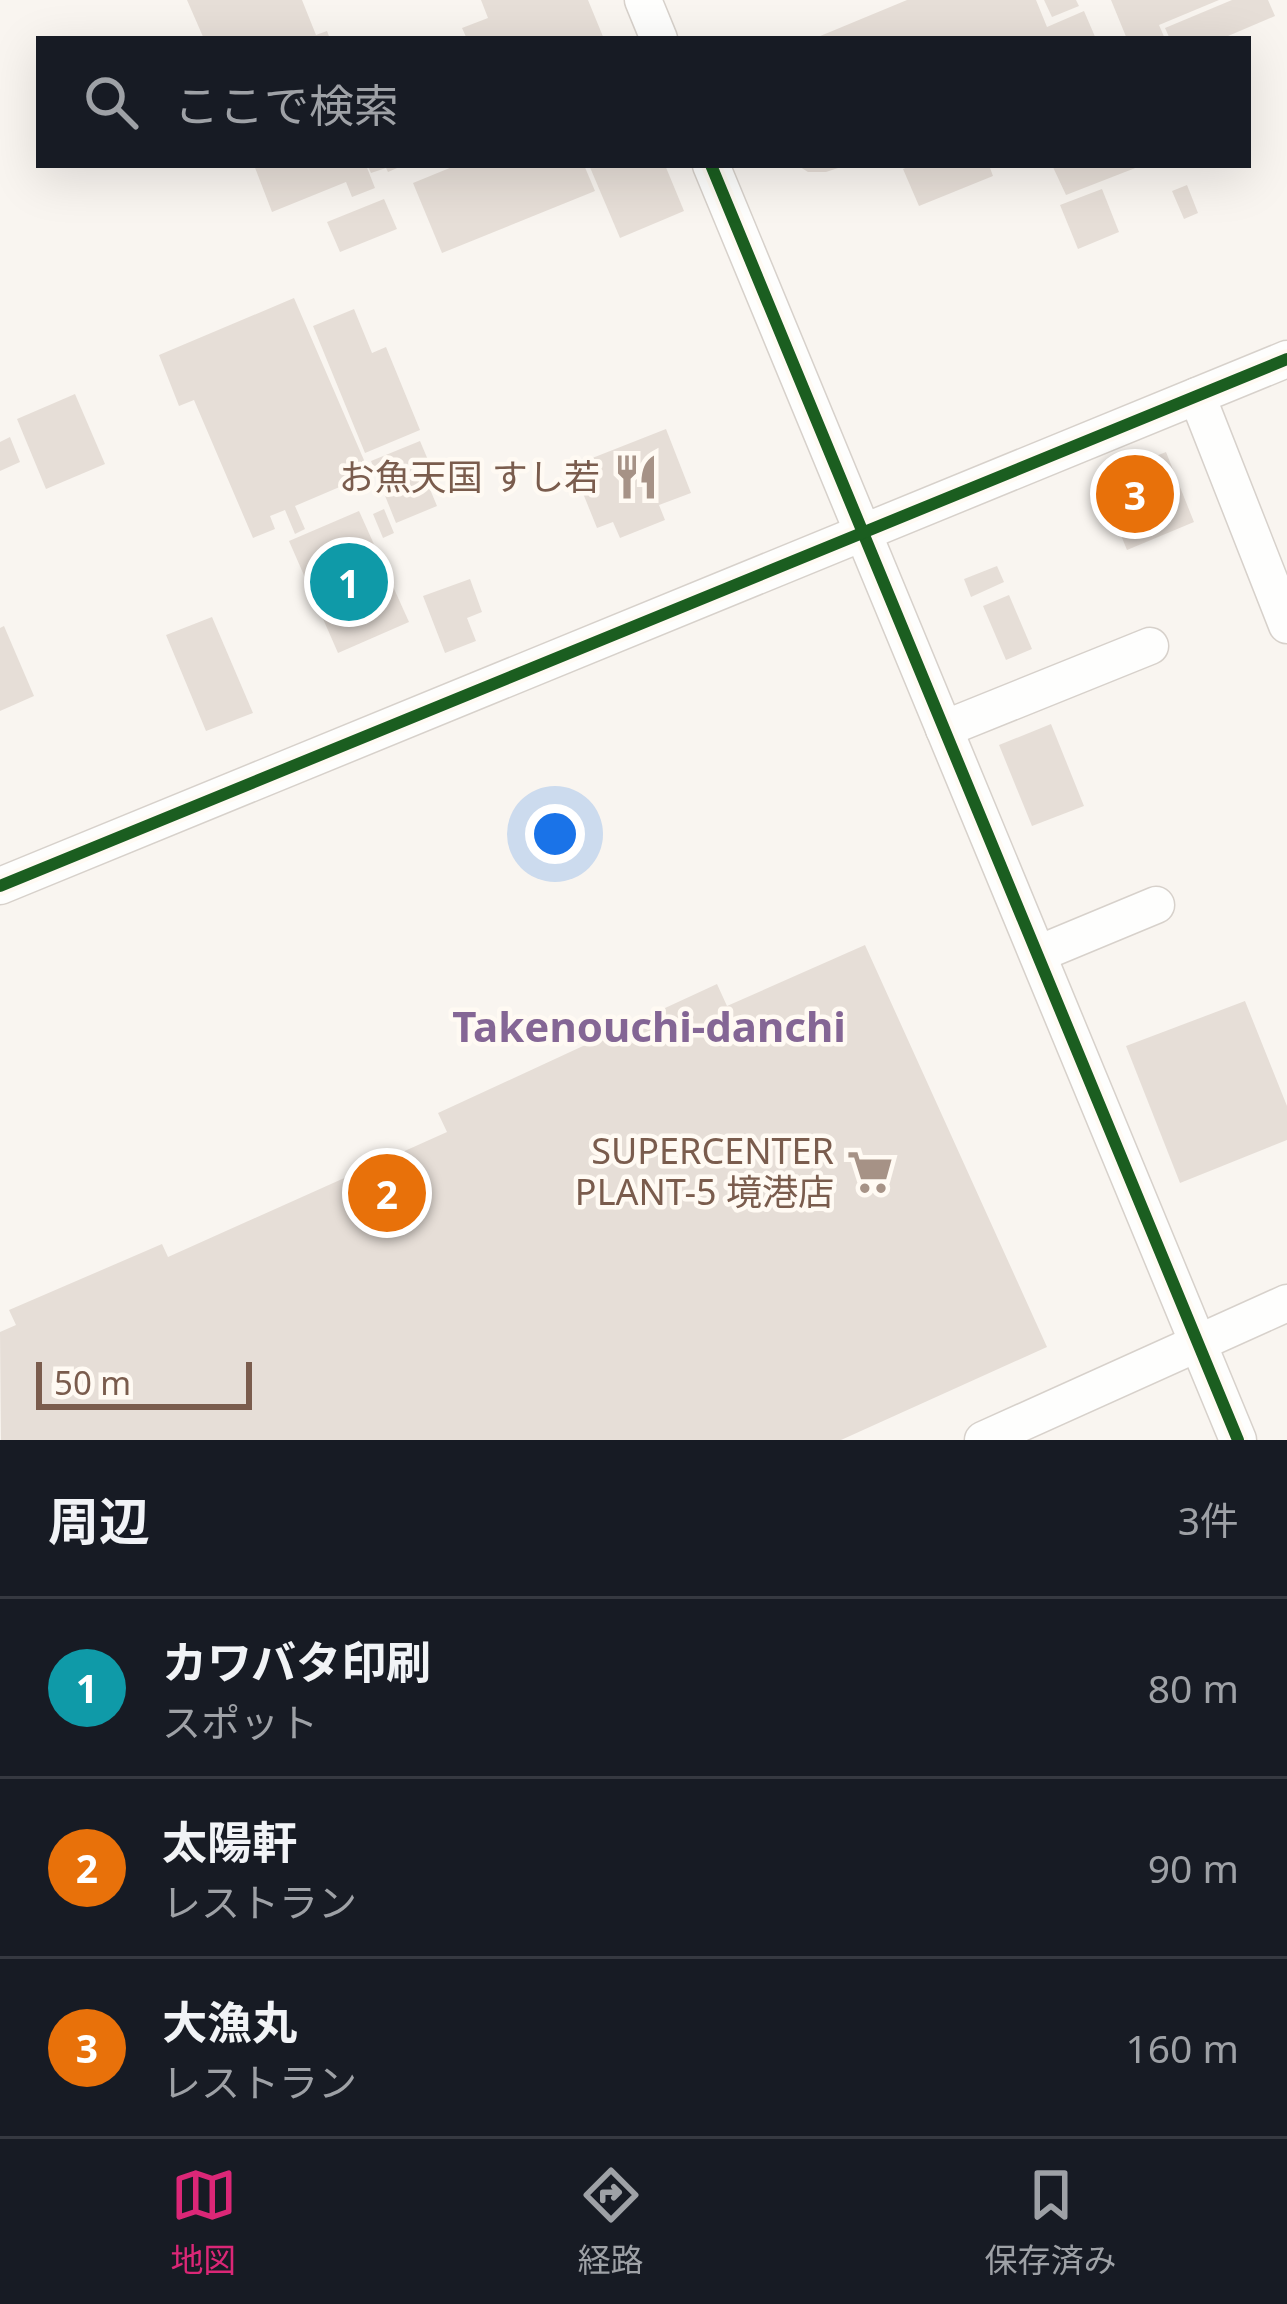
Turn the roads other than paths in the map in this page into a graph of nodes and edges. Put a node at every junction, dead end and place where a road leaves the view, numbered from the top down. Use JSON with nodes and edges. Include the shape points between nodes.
{"nodes":[{"id":1,"x":643,"y":0,"type":"edge"},
{"id":2,"x":658,"y":36,"type":"edge"},
{"id":3,"x":712,"y":168,"type":"edge"},
{"id":4,"x":1287,"y":359,"type":"edge"},
{"id":5,"x":1197,"y":396,"type":"junction"},
{"id":6,"x":862,"y":532,"type":"junction"},
{"id":7,"x":1287,"y":625,"type":"edge"},
{"id":8,"x":1150,"y":646,"type":"dead end"},
{"id":9,"x":944,"y":729,"type":"junction"},
{"id":10,"x":0,"y":886,"type":"edge"},
{"id":11,"x":1156,"y":905,"type":"dead end"},
{"id":12,"x":1038,"y":954,"type":"junction"},
{"id":13,"x":1287,"y":1303,"type":"edge"},
{"id":14,"x":1200,"y":1342,"type":"junction"},
{"id":15,"x":983,"y":1440,"type":"edge"},
{"id":16,"x":1238,"y":1440,"type":"edge"}],
"edges":[{"from":1,"to":2,"type":"street"},
{"from":3,"to":6,"type":"street"},
{"from":4,"to":5,"type":"street"},
{"from":5,"to":6,"type":"street"},
{"from":5,"to":7,"type":"street"},
{"from":6,"to":9,"type":"street"},
{"from":6,"to":10,"type":"street"},
{"from":8,"to":9,"type":"street"},
{"from":9,"to":12,"type":"street"},
{"from":11,"to":12,"type":"street"},
{"from":12,"to":14,"type":"street"},
{"from":13,"to":14,"type":"street"},
{"from":14,"to":15,"type":"street"},
{"from":14,"to":16,"type":"street"}]}
